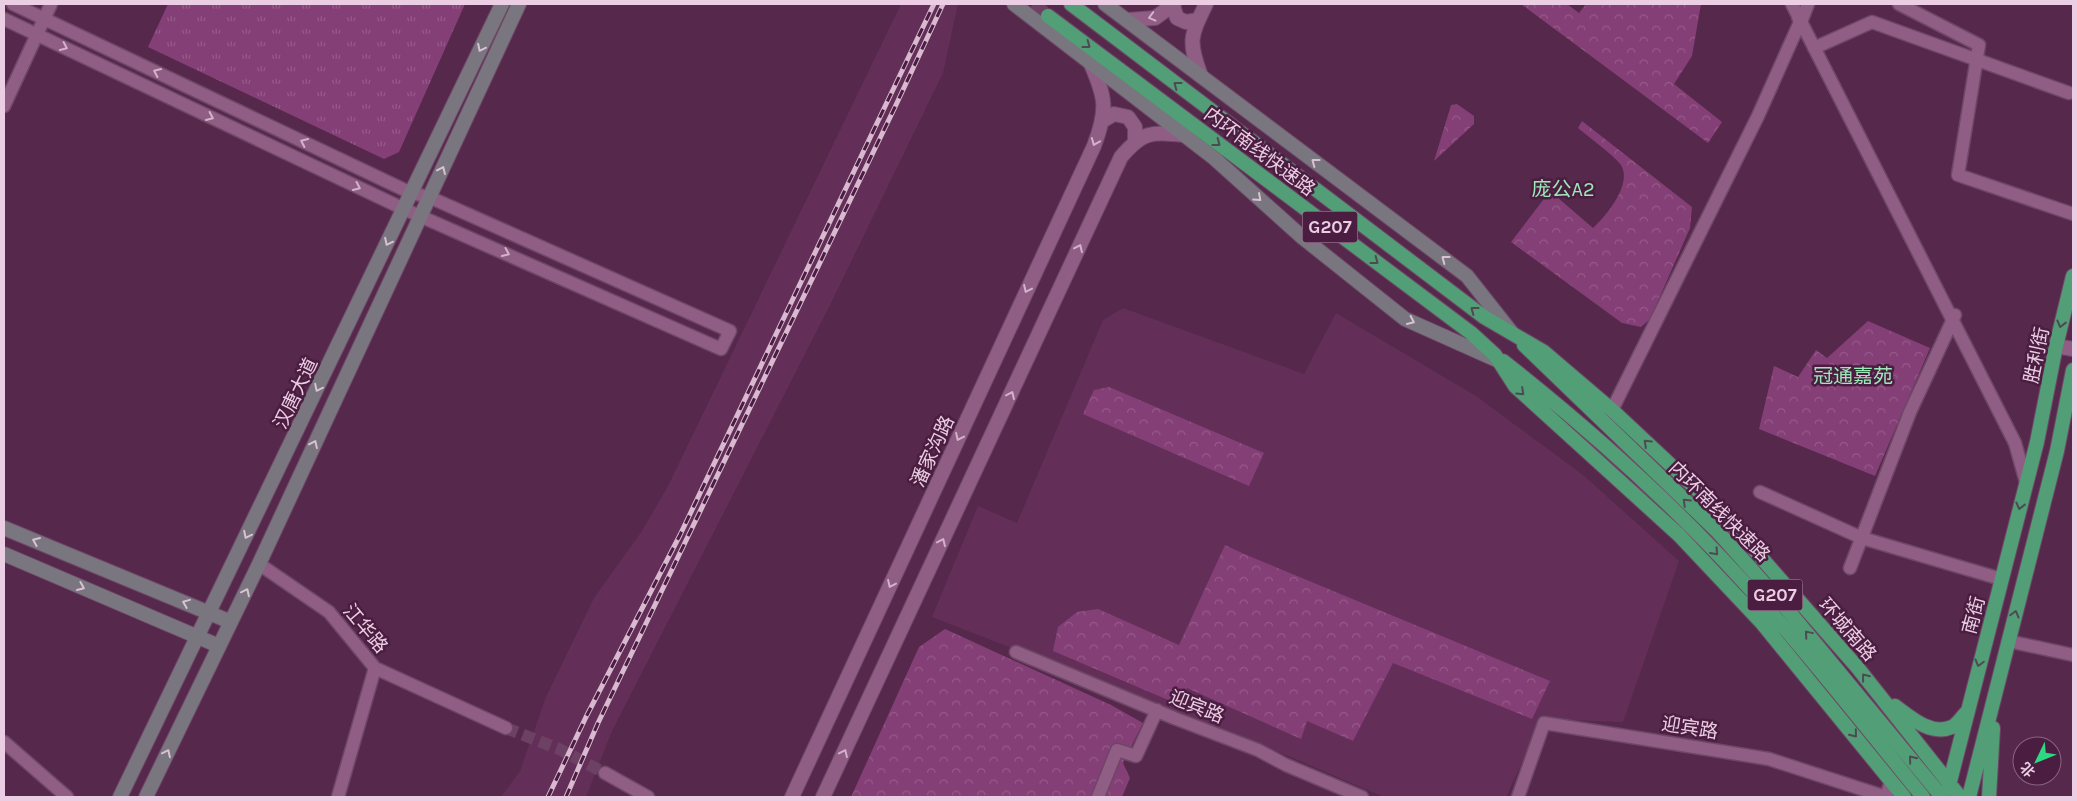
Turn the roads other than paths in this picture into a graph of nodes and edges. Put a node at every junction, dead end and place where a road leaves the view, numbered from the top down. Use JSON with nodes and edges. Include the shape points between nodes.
{"nodes":[{"id":1,"x":13,"y":4,"type":"edge"},
{"id":2,"x":51,"y":4,"type":"edge"},
{"id":3,"x":502,"y":4,"type":"edge"},
{"id":4,"x":519,"y":4,"type":"edge"},
{"id":5,"x":1014,"y":4,"type":"edge"},
{"id":6,"x":1071,"y":4,"type":"edge"},
{"id":7,"x":1105,"y":4,"type":"edge"},
{"id":8,"x":1206,"y":4,"type":"edge"},
{"id":9,"x":1808,"y":4,"type":"edge"},
{"id":10,"x":1899,"y":4,"type":"edge"},
{"id":11,"x":1173,"y":5,"type":"edge"},
{"id":12,"x":1794,"y":7,"type":"edge"},
{"id":13,"x":1048,"y":16,"type":"tunnel mouth"},
{"id":14,"x":44,"y":18,"type":"junction"},
{"id":15,"x":4,"y":19,"type":"edge"},
{"id":16,"x":1127,"y":20,"type":"junction"},
{"id":17,"x":1198,"y":20,"type":"junction"},
{"id":18,"x":1801,"y":22,"type":"junction"},
{"id":19,"x":37,"y":34,"type":"junction"},
{"id":20,"x":1814,"y":48,"type":"junction"},
{"id":21,"x":1977,"y":60,"type":"junction"},
{"id":22,"x":1090,"y":62,"type":"junction"},
{"id":23,"x":1201,"y":76,"type":"junction"},
{"id":24,"x":2070,"y":93,"type":"dead end"},
{"id":25,"x":4,"y":106,"type":"edge"},
{"id":26,"x":1254,"y":116,"type":"junction"},
{"id":27,"x":1104,"y":120,"type":"junction"},
{"id":28,"x":1242,"y":134,"type":"junction"},
{"id":29,"x":1184,"y":135,"type":"junction"},
{"id":30,"x":1135,"y":140,"type":"junction"},
{"id":31,"x":411,"y":193,"type":"junction"},
{"id":32,"x":429,"y":197,"type":"junction"},
{"id":33,"x":404,"y":209,"type":"junction"},
{"id":34,"x":2073,"y":214,"type":"edge"},
{"id":35,"x":421,"y":215,"type":"junction"},
{"id":36,"x":2073,"y":276,"type":"edge"},
{"id":37,"x":1954,"y":315,"type":"junction"},
{"id":38,"x":1512,"y":334,"type":"junction"},
{"id":39,"x":2056,"y":346,"type":"junction"},
{"id":40,"x":2073,"y":349,"type":"edge"},
{"id":41,"x":1497,"y":358,"type":"junction"},
{"id":42,"x":2073,"y":370,"type":"edge"},
{"id":43,"x":1612,"y":410,"type":"junction"},
{"id":44,"x":2036,"y":442,"type":"joint"},
{"id":45,"x":2026,"y":482,"type":"junction"},
{"id":46,"x":1760,"y":492,"type":"dead end"},
{"id":47,"x":4,"y":528,"type":"edge"},
{"id":48,"x":1862,"y":538,"type":"junction"},
{"id":49,"x":4,"y":554,"type":"edge"},
{"id":50,"x":259,"y":564,"type":"junction"},
{"id":51,"x":1850,"y":568,"type":"dead end"},
{"id":52,"x":2001,"y":579,"type":"junction"},
{"id":53,"x":210,"y":613,"type":"junction"},
{"id":54,"x":231,"y":622,"type":"junction"},
{"id":55,"x":198,"y":637,"type":"junction"},
{"id":56,"x":2008,"y":641,"type":"junction"},
{"id":57,"x":219,"y":646,"type":"junction"},
{"id":58,"x":1016,"y":652,"type":"dead end"},
{"id":59,"x":2073,"y":656,"type":"edge"},
{"id":60,"x":375,"y":668,"type":"junction"},
{"id":61,"x":1999,"y":677,"type":"junction"},
{"id":62,"x":1878,"y":693,"type":"junction"},
{"id":63,"x":1157,"y":710,"type":"junction"},
{"id":64,"x":1966,"y":713,"type":"junction"},
{"id":65,"x":506,"y":728,"type":"tunnel mouth"},
{"id":66,"x":4,"y":742,"type":"edge"},
{"id":67,"x":605,"y":773,"type":"tunnel mouth"},
{"id":68,"x":1948,"y":790,"type":"edge"},
{"id":69,"x":1898,"y":791,"type":"edge"},
{"id":70,"x":67,"y":797,"type":"edge"},
{"id":71,"x":120,"y":797,"type":"edge"},
{"id":72,"x":146,"y":797,"type":"edge"},
{"id":73,"x":338,"y":797,"type":"edge"},
{"id":74,"x":648,"y":797,"type":"edge"},
{"id":75,"x":792,"y":797,"type":"edge"},
{"id":76,"x":823,"y":797,"type":"edge"},
{"id":77,"x":1098,"y":797,"type":"edge"},
{"id":78,"x":1362,"y":797,"type":"edge"},
{"id":79,"x":1518,"y":797,"type":"edge"},
{"id":80,"x":1922,"y":797,"type":"edge"},
{"id":81,"x":1942,"y":797,"type":"edge"},
{"id":82,"x":1960,"y":797,"type":"edge"},
{"id":83,"x":1969,"y":797,"type":"edge"},
{"id":84,"x":1989,"y":797,"type":"edge"}],
"edges":[{"from":1,"to":14,"type":"street"},
{"from":2,"to":14,"type":"street"},
{"from":3,"to":31,"type":"main road","name":"汉唐大道","one_way":true},
{"from":32,"to":4,"type":"main road","name":"汉唐大道","one_way":true},
{"from":5,"to":22,"type":"main road"},
{"from":28,"to":6,"type":"highway","name":"内环南线快速路","number":"G207","one_way":true},
{"from":7,"to":16,"type":"main road"},
{"from":8,"to":17,"type":"street"},
{"from":9,"to":18,"type":"street"},
{"from":10,"to":21,"type":"street","via":[[1979,44]]},
{"from":11,"to":16,"type":"street","one_way":true,"via":[[1155,18]]},
{"from":11,"to":17,"type":"street","via":[[1177,18],[1186,22]]},
{"from":12,"to":18,"type":"street"},
{"from":12,"to":43,"type":"street","via":[[1800,22],[1758,116]]},
{"from":13,"to":41,"type":"highway","name":"内环南线快速路","number":"G207","one_way":true,"via":[[1471,333]]},
{"from":14,"to":19,"type":"street"},
{"from":31,"to":14,"type":"street","one_way":true},
{"from":15,"to":19,"type":"street"},
{"from":16,"to":23,"type":"main road"},
{"from":17,"to":23,"type":"street","via":[[1191,36],[1192,53]]},
{"from":18,"to":20,"type":"street"},
{"from":19,"to":25,"type":"street"},
{"from":19,"to":33,"type":"street","one_way":true},
{"from":20,"to":21,"type":"street","via":[[1872,22]]},
{"from":20,"to":37,"type":"street"},
{"from":21,"to":24,"type":"street"},
{"from":21,"to":34,"type":"street","via":[[1958,175]]},
{"from":22,"to":27,"type":"street","name":"潘家沟路","via":[[1102,89]]},
{"from":22,"to":29,"type":"main road"},
{"from":23,"to":26,"type":"main road"},
{"from":26,"to":28,"type":"main road"},
{"from":38,"to":26,"type":"main road","one_way":true,"via":[[1467,276]]},
{"from":27,"to":30,"type":"street","via":[[1114,114],[1128,117],[1135,127]]},
{"from":27,"to":75,"type":"street","name":"潘家沟路","one_way":true},
{"from":38,"to":28,"type":"highway","name":"内环南线快速路","number":"G207","one_way":true,"via":[[1484,317]]},
{"from":29,"to":30,"type":"street","via":[[1153,132]]},
{"from":29,"to":41,"type":"main road","one_way":true,"via":[[1302,238],[1404,318]]},
{"from":76,"to":30,"type":"street","one_way":true,"via":[[1121,157]]},
{"from":31,"to":32,"type":"street"},
{"from":31,"to":33,"type":"main road","name":"汉唐大道"},
{"from":32,"to":35,"type":"main road","name":"汉唐大道"},
{"from":35,"to":32,"type":"street","one_way":true,"via":[[721,349],[730,331]]},
{"from":33,"to":35,"type":"street"},
{"from":33,"to":53,"type":"main road","name":"汉唐大道","one_way":true},
{"from":50,"to":35,"type":"main road","name":"汉唐大道","one_way":true},
{"from":36,"to":39,"type":"highway","name":"胜利街","one_way":true},
{"from":37,"to":45,"type":"street","via":[[2015,443]]},
{"from":37,"to":48,"type":"street","via":[[1910,412]]},
{"from":38,"to":43,"type":"highway","name":"内环南线快速路","number":"G207","via":[[1544,352]]},
{"from":81,"to":38,"type":"highway","name":"内环南线快速路","number":"G207","one_way":true,"via":[[1792,615],[1718,532]]},
{"from":39,"to":40,"type":"street"},
{"from":39,"to":44,"type":"highway","name":"胜利街"},
{"from":41,"to":69,"type":"highway","name":"内环南线快速路","number":"G207","one_way":true,"via":[[1515,386],[1679,535],[1762,623]]},
{"from":41,"to":80,"type":"highway","name":"内环南线快速路","number":"G207","one_way":true,"via":[[1578,422],[1706,542],[1776,619]]},
{"from":56,"to":42,"type":"highway","one_way":true,"via":[[2057,451]]},
{"from":62,"to":43,"type":"highway","name":"环城南路","number":"G207","one_way":true,"via":[[1722,514]]},
{"from":44,"to":45,"type":"highway","name":"南街"},
{"from":45,"to":52,"type":"highway","name":"南街","one_way":true},
{"from":46,"to":48,"type":"street"},
{"from":53,"to":47,"type":"main road","one_way":true},
{"from":48,"to":51,"type":"street"},
{"from":48,"to":52,"type":"street"},
{"from":49,"to":55,"type":"main road","one_way":true},
{"from":54,"to":50,"type":"main road","name":"汉唐大道","one_way":true},
{"from":50,"to":60,"type":"street","name":"江华路","via":[[329,612]]},
{"from":52,"to":64,"type":"highway","name":"南街","one_way":true},
{"from":53,"to":54,"type":"main road"},
{"from":53,"to":55,"type":"main road","name":"汉唐大道"},
{"from":54,"to":57,"type":"main road","name":"汉唐大道"},
{"from":55,"to":57,"type":"main road"},
{"from":55,"to":71,"type":"main road","name":"汉唐大道"},
{"from":56,"to":59,"type":"street"},
{"from":56,"to":61,"type":"highway"},
{"from":72,"to":57,"type":"main road","name":"汉唐大道","one_way":true},
{"from":58,"to":63,"type":"street","name":"迎宾路"},
{"from":60,"to":65,"type":"street","name":"江华路"},
{"from":60,"to":73,"type":"street"},
{"from":61,"to":83,"type":"highway"},
{"from":61,"to":84,"type":"highway"},
{"from":62,"to":64,"type":"highway","via":[[1917,723],[1936,730],[1953,727]]},
{"from":62,"to":68,"type":"highway","name":"环城南路","number":"G207"},
{"from":63,"to":77,"type":"street","via":[[1136,756],[1117,750]]},
{"from":63,"to":78,"type":"street","name":"迎宾路","via":[[1258,750]]},
{"from":64,"to":68,"type":"highway","name":"南街"},
{"from":66,"to":70,"type":"street"},
{"from":67,"to":74,"type":"street"},
{"from":68,"to":82,"type":"highway","name":"环城南路","number":"G207"},
{"from":69,"to":79,"type":"street","name":"迎宾路","via":[[1886,797],[1770,759],[1544,723]]}]}
